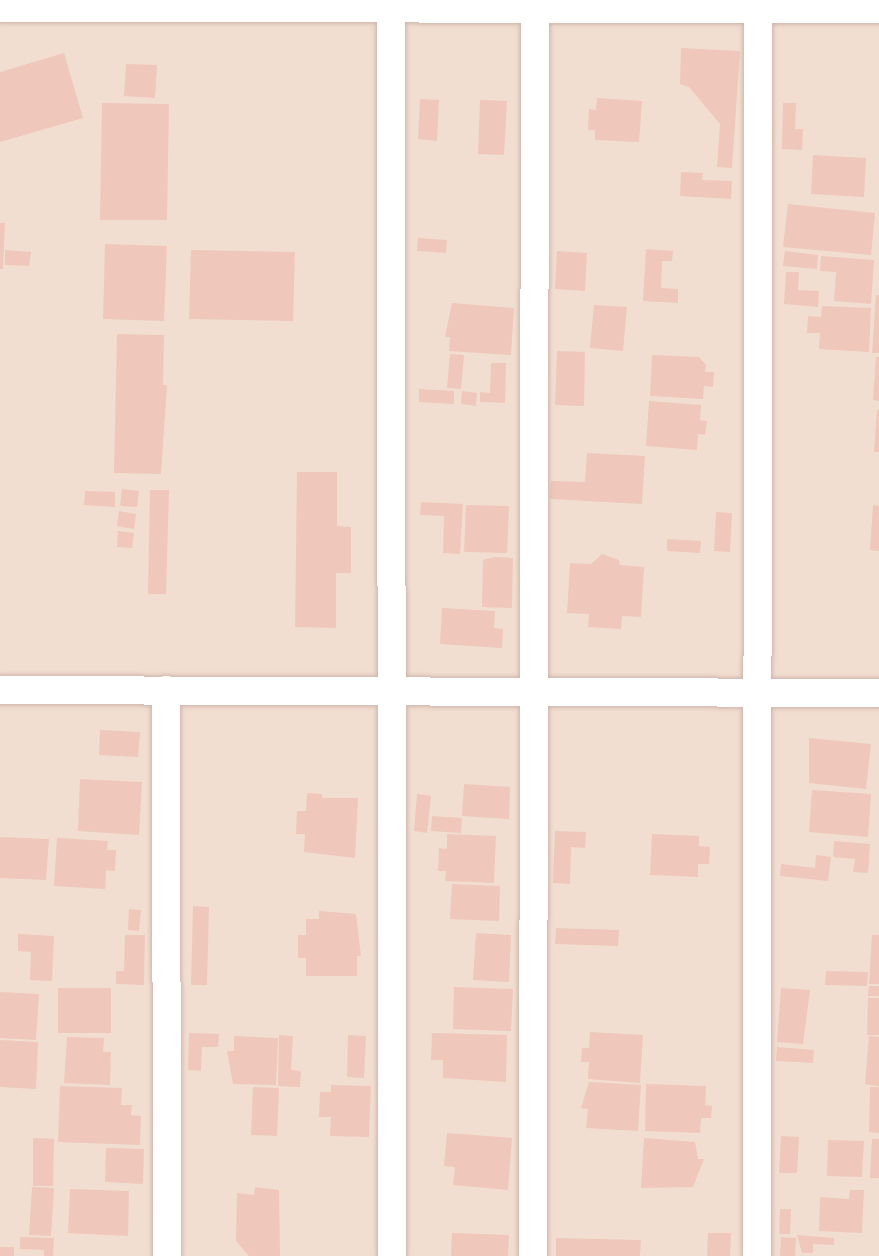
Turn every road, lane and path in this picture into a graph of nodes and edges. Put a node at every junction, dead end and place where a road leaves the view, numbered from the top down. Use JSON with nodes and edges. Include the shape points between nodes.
{"nodes":[{"id":1,"x":172,"y":4,"type":"edge"},
{"id":2,"x":758,"y":4,"type":"edge"},
{"id":3,"x":391,"y":5,"type":"edge"},
{"id":4,"x":535,"y":5,"type":"edge"},
{"id":5,"x":0,"y":8,"type":"edge"},
{"id":6,"x":879,"y":9,"type":"edge"},
{"id":7,"x":0,"y":690,"type":"edge"},
{"id":8,"x":166,"y":690,"type":"junction"},
{"id":9,"x":391,"y":691,"type":"junction"},
{"id":10,"x":536,"y":692,"type":"junction"},
{"id":11,"x":754,"y":693,"type":"junction"},
{"id":12,"x":879,"y":693,"type":"edge"},
{"id":13,"x":167,"y":1256,"type":"edge"},
{"id":14,"x":392,"y":1256,"type":"edge"},
{"id":15,"x":533,"y":1256,"type":"edge"},
{"id":16,"x":757,"y":1256,"type":"edge"}],
"edges":[{"from":1,"to":3,"type":"street"},
{"from":1,"to":5,"type":"street"},
{"from":2,"to":4,"type":"street"},
{"from":2,"to":6,"type":"street"},
{"from":2,"to":11,"type":"street"},
{"from":3,"to":4,"type":"street"},
{"from":3,"to":9,"type":"street"},
{"from":4,"to":10,"type":"street"},
{"from":7,"to":8,"type":"street"},
{"from":8,"to":9,"type":"street"},
{"from":8,"to":13,"type":"street"},
{"from":9,"to":10,"type":"street"},
{"from":9,"to":14,"type":"street"},
{"from":10,"to":11,"type":"street"},
{"from":10,"to":15,"type":"street"},
{"from":11,"to":12,"type":"street"},
{"from":11,"to":16,"type":"street"}]}
